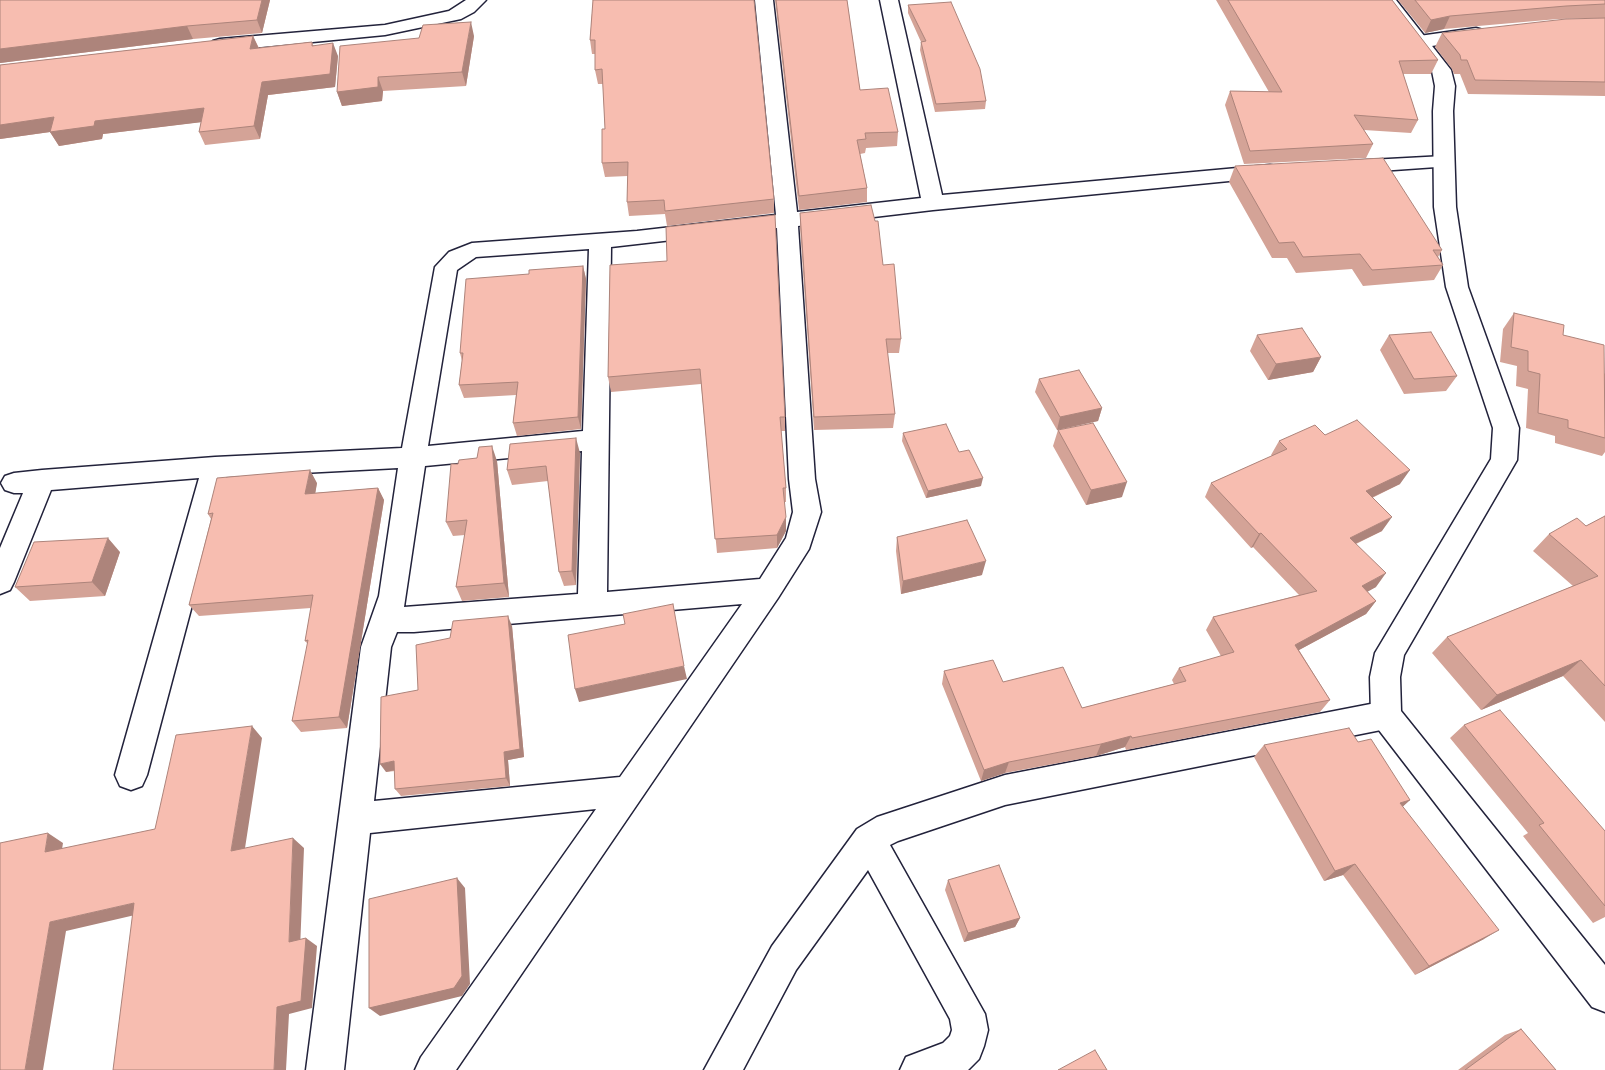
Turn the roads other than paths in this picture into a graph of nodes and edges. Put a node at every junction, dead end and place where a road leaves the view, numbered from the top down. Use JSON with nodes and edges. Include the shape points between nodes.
{"nodes":[{"id":1,"x":477,"y":0,"type":"edge"},
{"id":2,"x":764,"y":0,"type":"edge"},
{"id":3,"x":889,"y":0,"type":"edge"},
{"id":4,"x":1386,"y":0,"type":"edge"},
{"id":5,"x":1492,"y":32,"type":"edge"},
{"id":6,"x":1419,"y":42,"type":"junction"},
{"id":7,"x":202,"y":46,"type":"edge"},
{"id":8,"x":1444,"y":162,"type":"junction"},
{"id":9,"x":1327,"y":168,"type":"edge"},
{"id":10,"x":1288,"y":170,"type":"edge"},
{"id":11,"x":933,"y":203,"type":"junction"},
{"id":12,"x":787,"y":220,"type":"junction"},
{"id":13,"x":600,"y":239,"type":"junction"},
{"id":14,"x":596,"y":440,"type":"junction"},
{"id":15,"x":413,"y":457,"type":"junction"},
{"id":16,"x":215,"y":467,"type":"junction"},
{"id":17,"x":42,"y":480,"type":"junction"},
{"id":18,"x":14,"y":483,"type":"dead end"},
{"id":19,"x":0,"y":582,"type":"edge"},
{"id":20,"x":768,"y":590,"type":"junction"},
{"id":21,"x":592,"y":605,"type":"junction"},
{"id":22,"x":387,"y":619,"type":"junction"},
{"id":23,"x":1386,"y":714,"type":"junction"},
{"id":24,"x":131,"y":775,"type":"dead end"},
{"id":25,"x":627,"y":791,"type":"junction"},
{"id":26,"x":355,"y":820,"type":"junction"},
{"id":27,"x":869,"y":840,"type":"junction"},
{"id":28,"x":1605,"y":994,"type":"edge"},
{"id":29,"x":325,"y":1070,"type":"edge"},
{"id":30,"x":434,"y":1070,"type":"edge"},
{"id":31,"x":723,"y":1070,"type":"edge"},
{"id":32,"x":920,"y":1070,"type":"edge"}],
"edges":[{"from":1,"to":7,"type":"street","via":[[454,15],[385,30]]},
{"from":2,"to":12,"type":"street"},
{"from":3,"to":11,"type":"street"},
{"from":4,"to":6,"type":"street"},
{"from":5,"to":6,"type":"street"},
{"from":6,"to":8,"type":"street","via":[[1441,70],[1445,86]]},
{"from":8,"to":9,"type":"street"},
{"from":8,"to":23,"type":"street","via":[[1445,207],[1457,287],[1506,428],[1504,460],[1390,652],[1385,677]]},
{"from":10,"to":11,"type":"street"},
{"from":11,"to":12,"type":"street"},
{"from":12,"to":13,"type":"street","via":[[637,238]]},
{"from":12,"to":20,"type":"street","via":[[802,479],[807,512],[799,541]]},
{"from":13,"to":14,"type":"street"},
{"from":13,"to":15,"type":"street","via":[[472,250],[446,267]]},
{"from":14,"to":15,"type":"street"},
{"from":14,"to":21,"type":"street"},
{"from":15,"to":16,"type":"street"},
{"from":15,"to":22,"type":"street"},
{"from":16,"to":17,"type":"street"},
{"from":16,"to":24,"type":"street"},
{"from":17,"to":18,"type":"street"},
{"from":17,"to":19,"type":"street"},
{"from":20,"to":21,"type":"street"},
{"from":20,"to":25,"type":"street"},
{"from":21,"to":22,"type":"street","via":[[414,620]]},
{"from":22,"to":26,"type":"street","via":[[376,647]]},
{"from":23,"to":27,"type":"street","via":[[1005,790],[889,828]]},
{"from":23,"to":28,"type":"street"},
{"from":25,"to":26,"type":"street"},
{"from":25,"to":30,"type":"street"},
{"from":26,"to":29,"type":"street"},
{"from":27,"to":31,"type":"street","via":[[784,958]]},
{"from":27,"to":32,"type":"street","via":[[967,1014],[970,1030],[966,1046],[955,1057]]}]}
